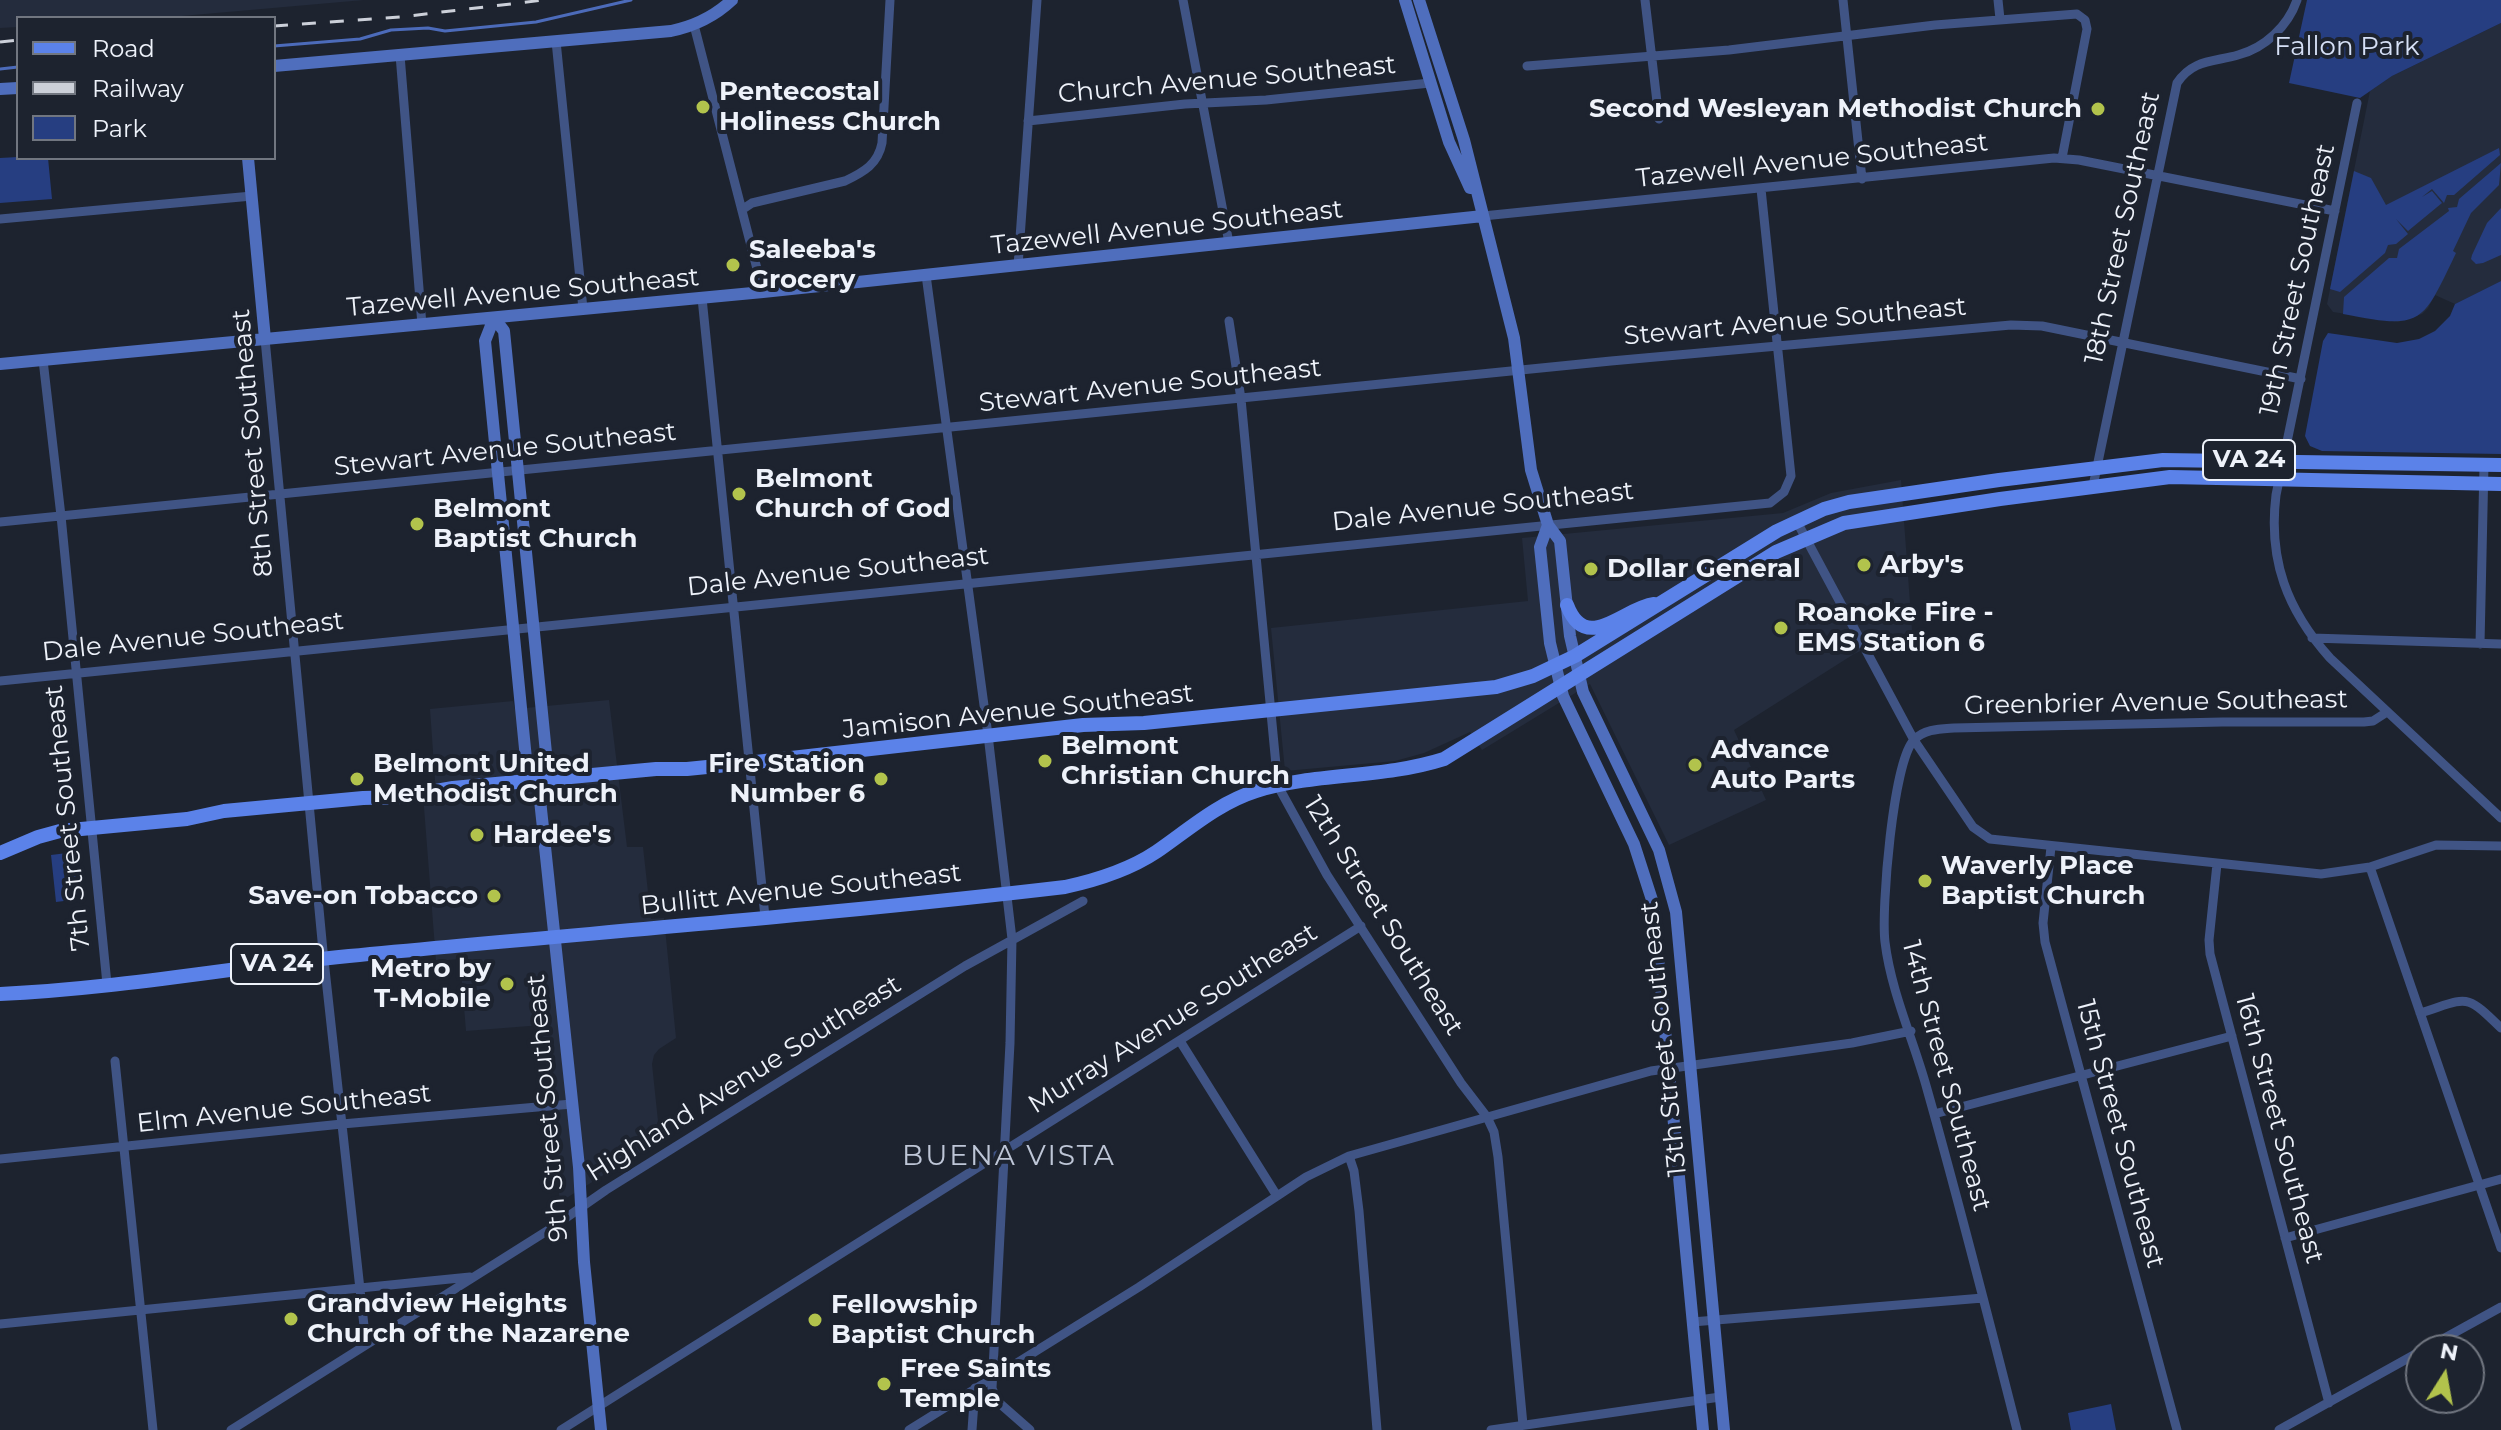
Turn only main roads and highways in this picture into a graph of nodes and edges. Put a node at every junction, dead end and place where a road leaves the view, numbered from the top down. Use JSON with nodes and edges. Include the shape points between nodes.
{"nodes":[{"id":1,"x":2501,"y":465,"type":"edge"},
{"id":2,"x":2501,"y":484,"type":"edge"},
{"id":3,"x":1662,"y":603,"type":"junction"},
{"id":4,"x":1567,"y":605,"type":"road end"},
{"id":5,"x":0,"y":853,"type":"edge"},
{"id":6,"x":0,"y":994,"type":"edge"}],
"edges":[{"from":1,"to":3,"type":"main road","name":"Jamison Avenue Southeast","number":"VA 24","via":[[2163,460],[1849,502],[1796,520]]},
{"from":2,"to":6,"type":"main road","name":"Bullitt Avenue Southeast","number":"VA 24","via":[[2170,477],[1844,523],[1776,552],[1444,759],[1395,772],[1309,778],[1257,791],[1229,803],[1156,852],[1112,874],[1065,887]]},
{"from":3,"to":4,"type":"main road","via":[[1636,608],[1594,628],[1575,620]]},
{"from":3,"to":5,"type":"main road","name":"Jamison Avenue Southeast","number":"VA 24","via":[[1575,656],[1496,687],[224,811],[60,831]]}]}
